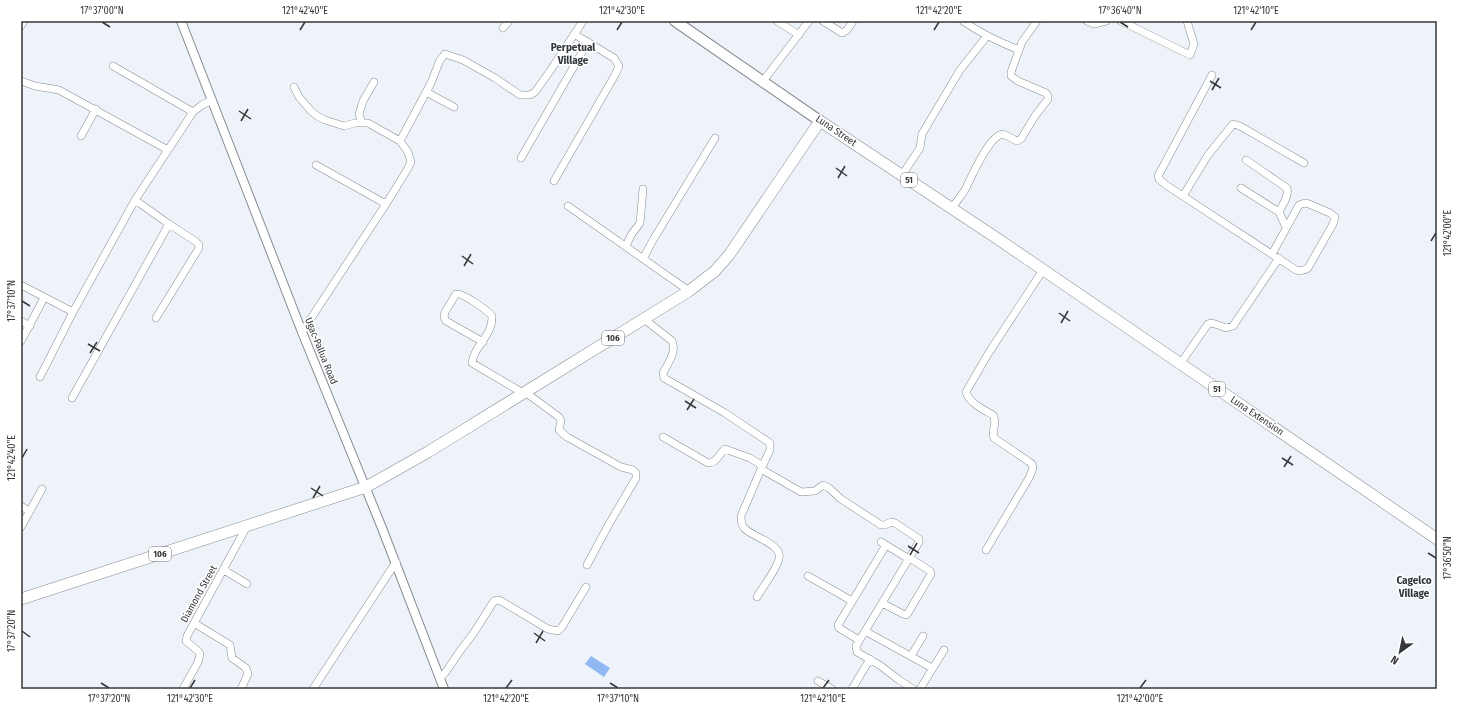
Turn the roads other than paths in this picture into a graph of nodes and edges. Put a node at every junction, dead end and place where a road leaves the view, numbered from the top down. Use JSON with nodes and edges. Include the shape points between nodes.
{"nodes":[{"id":1,"x":24,"y":21,"type":"edge"},
{"id":2,"x":181,"y":21,"type":"edge"},
{"id":3,"x":509,"y":21,"type":"edge"},
{"id":4,"x":583,"y":21,"type":"edge"},
{"id":5,"x":675,"y":21,"type":"edge"},
{"id":6,"x":777,"y":21,"type":"edge"},
{"id":7,"x":809,"y":21,"type":"edge"},
{"id":8,"x":823,"y":21,"type":"edge"},
{"id":9,"x":853,"y":21,"type":"edge"},
{"id":10,"x":963,"y":21,"type":"edge"},
{"id":11,"x":1037,"y":21,"type":"edge"},
{"id":12,"x":1087,"y":21,"type":"edge"},
{"id":13,"x":1106,"y":21,"type":"edge"},
{"id":14,"x":1121,"y":21,"type":"edge"},
{"id":15,"x":1187,"y":21,"type":"edge"},
{"id":16,"x":21,"y":26,"type":"edge"},
{"id":17,"x":503,"y":28,"type":"dead end"},
{"id":18,"x":574,"y":34,"type":"junction"},
{"id":19,"x":799,"y":35,"type":"junction"},
{"id":20,"x":986,"y":36,"type":"junction"},
{"id":21,"x":588,"y":42,"type":"junction"},
{"id":22,"x":1019,"y":50,"type":"junction"},
{"id":23,"x":113,"y":66,"type":"dead end"},
{"id":24,"x":1212,"y":75,"type":"dead end"},
{"id":25,"x":21,"y":81,"type":"edge"},
{"id":26,"x":763,"y":81,"type":"junction"},
{"id":27,"x":374,"y":82,"type":"dead end"},
{"id":28,"x":294,"y":87,"type":"dead end"},
{"id":29,"x":426,"y":92,"type":"junction"},
{"id":30,"x":212,"y":100,"type":"junction"},
{"id":31,"x":454,"y":107,"type":"dead end"},
{"id":32,"x":96,"y":109,"type":"junction"},
{"id":33,"x":193,"y":112,"type":"junction"},
{"id":34,"x":820,"y":121,"type":"junction"},
{"id":35,"x":362,"y":123,"type":"junction"},
{"id":36,"x":81,"y":136,"type":"dead end"},
{"id":37,"x":715,"y":138,"type":"dead end"},
{"id":38,"x":400,"y":141,"type":"junction"},
{"id":39,"x":168,"y":150,"type":"junction"},
{"id":40,"x":521,"y":158,"type":"dead end"},
{"id":41,"x":1246,"y":160,"type":"dead end"},
{"id":42,"x":1304,"y":163,"type":"dead end"},
{"id":43,"x":316,"y":165,"type":"dead end"},
{"id":44,"x":902,"y":175,"type":"junction"},
{"id":45,"x":554,"y":181,"type":"dead end"},
{"id":46,"x":1241,"y":188,"type":"dead end"},
{"id":47,"x":643,"y":189,"type":"dead end"},
{"id":48,"x":1183,"y":196,"type":"junction"},
{"id":49,"x":135,"y":200,"type":"junction"},
{"id":50,"x":386,"y":204,"type":"junction"},
{"id":51,"x":568,"y":206,"type":"dead end"},
{"id":52,"x":952,"y":208,"type":"junction"},
{"id":53,"x":1279,"y":212,"type":"junction"},
{"id":54,"x":169,"y":224,"type":"junction"},
{"id":55,"x":1286,"y":227,"type":"junction"},
{"id":56,"x":998,"y":239,"type":"joint"},
{"id":57,"x":626,"y":246,"type":"junction"},
{"id":58,"x":1276,"y":256,"type":"junction"},
{"id":59,"x":643,"y":259,"type":"junction"},
{"id":60,"x":1043,"y":270,"type":"junction"},
{"id":61,"x":21,"y":285,"type":"edge"},
{"id":62,"x":689,"y":291,"type":"junction"},
{"id":63,"x":44,"y":298,"type":"junction"},
{"id":64,"x":73,"y":312,"type":"junction"},
{"id":65,"x":156,"y":318,"type":"dead end"},
{"id":66,"x":644,"y":319,"type":"junction"},
{"id":67,"x":21,"y":321,"type":"edge"},
{"id":68,"x":30,"y":326,"type":"junction"},
{"id":69,"x":302,"y":332,"type":"junction"},
{"id":70,"x":21,"y":341,"type":"edge"},
{"id":71,"x":483,"y":342,"type":"junction"},
{"id":72,"x":1180,"y":364,"type":"junction"},
{"id":73,"x":40,"y":377,"type":"dead end"},
{"id":74,"x":524,"y":393,"type":"junction"},
{"id":75,"x":72,"y":398,"type":"dead end"},
{"id":76,"x":663,"y":437,"type":"dead end"},
{"id":77,"x":761,"y":467,"type":"junction"},
{"id":78,"x":366,"y":487,"type":"junction"},
{"id":79,"x":42,"y":489,"type":"dead end"},
{"id":80,"x":21,"y":506,"type":"edge"},
{"id":81,"x":29,"y":511,"type":"junction"},
{"id":82,"x":247,"y":526,"type":"junction"},
{"id":83,"x":21,"y":527,"type":"edge"},
{"id":84,"x":1437,"y":539,"type":"edge"},
{"id":85,"x":986,"y":550,"type":"dead end"},
{"id":86,"x":909,"y":558,"type":"junction"},
{"id":87,"x":396,"y":562,"type":"junction"},
{"id":88,"x":588,"y":565,"type":"dead end"},
{"id":89,"x":224,"y":570,"type":"junction"},
{"id":90,"x":808,"y":576,"type":"dead end"},
{"id":91,"x":247,"y":584,"type":"dead end"},
{"id":92,"x":586,"y":587,"type":"dead end"},
{"id":93,"x":23,"y":596,"type":"edge"},
{"id":94,"x":757,"y":596,"type":"dead end"},
{"id":95,"x":852,"y":601,"type":"junction"},
{"id":96,"x":882,"y":603,"type":"junction"},
{"id":97,"x":194,"y":623,"type":"junction"},
{"id":98,"x":865,"y":631,"type":"junction"},
{"id":99,"x":923,"y":636,"type":"dead end"},
{"id":100,"x":859,"y":640,"type":"junction"},
{"id":101,"x":944,"y":650,"type":"dead end"},
{"id":102,"x":911,"y":656,"type":"junction"},
{"id":103,"x":870,"y":659,"type":"junction"},
{"id":104,"x":932,"y":668,"type":"junction"},
{"id":105,"x":440,"y":678,"type":"junction"},
{"id":106,"x":818,"y":681,"type":"dead end"},
{"id":107,"x":854,"y":688,"type":"edge"},
{"id":108,"x":183,"y":689,"type":"edge"},
{"id":109,"x":241,"y":689,"type":"edge"},
{"id":110,"x":313,"y":689,"type":"edge"},
{"id":111,"x":444,"y":689,"type":"edge"},
{"id":112,"x":832,"y":689,"type":"edge"},
{"id":113,"x":913,"y":689,"type":"edge"},
{"id":114,"x":920,"y":689,"type":"edge"}],
"edges":[{"from":1,"to":16,"type":"street"},
{"from":2,"to":30,"type":"street","name":"Ugac-Pallua Road"},
{"from":3,"to":17,"type":"street"},
{"from":4,"to":18,"type":"street"},
{"from":5,"to":26,"type":"main road","name":"Luna Street","number":"51"},
{"from":6,"to":19,"type":"street"},
{"from":7,"to":19,"type":"street"},
{"from":8,"to":9,"type":"street","via":[[842,33],[848,30]]},
{"from":10,"to":20,"type":"street"},
{"from":11,"to":22,"type":"street"},
{"from":12,"to":13,"type":"street","via":[[1094,24]]},
{"from":14,"to":15,"type":"street","via":[[1190,55],[1194,44]]},
{"from":18,"to":21,"type":"street"},
{"from":18,"to":29,"type":"street","via":[[535,92],[530,95],[520,94],[463,60],[445,54]]},
{"from":19,"to":26,"type":"street"},
{"from":20,"to":22,"type":"street"},
{"from":20,"to":44,"type":"street","via":[[960,70],[922,134],[920,148]]},
{"from":21,"to":40,"type":"street"},
{"from":21,"to":45,"type":"street","via":[[614,58],[619,66]]},
{"from":22,"to":52,"type":"street","via":[[1011,76],[1042,91],[1048,96],[1048,100],[1021,139],[1017,141],[1003,134],[995,138]]},
{"from":23,"to":33,"type":"street"},
{"from":24,"to":48,"type":"street","via":[[1158,176],[1162,182]]},
{"from":25,"to":32,"type":"street","via":[[59,90]]},
{"from":26,"to":34,"type":"main road","name":"Luna Street","number":"51"},
{"from":27,"to":35,"type":"street","via":[[363,100],[359,114]]},
{"from":28,"to":35,"type":"street","via":[[311,112],[317,116],[344,126]]},
{"from":29,"to":31,"type":"street"},
{"from":29,"to":38,"type":"street"},
{"from":30,"to":33,"type":"street"},
{"from":30,"to":69,"type":"street","name":"Ugac-Pallua Road"},
{"from":32,"to":36,"type":"street"},
{"from":32,"to":39,"type":"street"},
{"from":33,"to":39,"type":"street"},
{"from":34,"to":44,"type":"highway","name":"Luna Street","number":"51"},
{"from":34,"to":62,"type":"highway","number":"106","via":[[729,255],[715,271]]},
{"from":35,"to":38,"type":"street"},
{"from":37,"to":59,"type":"street"},
{"from":38,"to":50,"type":"street","via":[[411,162]]},
{"from":39,"to":49,"type":"street"},
{"from":41,"to":53,"type":"street","via":[[1287,188],[1287,197]]},
{"from":42,"to":48,"type":"street","via":[[1233,124],[1208,155]]},
{"from":43,"to":50,"type":"street"},
{"from":44,"to":52,"type":"highway","name":"Luna Street","number":"51"},
{"from":46,"to":53,"type":"street"},
{"from":47,"to":57,"type":"street","via":[[640,223]]},
{"from":48,"to":58,"type":"street"},
{"from":49,"to":54,"type":"street"},
{"from":49,"to":64,"type":"street"},
{"from":50,"to":69,"type":"street"},
{"from":51,"to":57,"type":"street"},
{"from":52,"to":56,"type":"highway","name":"Luna Street","number":"51"},
{"from":53,"to":55,"type":"street"},
{"from":54,"to":65,"type":"street","via":[[195,241],[199,248]]},
{"from":54,"to":75,"type":"street"},
{"from":55,"to":58,"type":"street"},
{"from":55,"to":58,"type":"street","via":[[1299,205],[1305,203],[1330,213],[1335,218],[1304,271],[1296,270]]},
{"from":56,"to":60,"type":"highway","name":"Luna Extension","number":"51"},
{"from":57,"to":59,"type":"street"},
{"from":58,"to":72,"type":"street","via":[[1233,326],[1226,328],[1208,324]]},
{"from":59,"to":62,"type":"street"},
{"from":60,"to":72,"type":"highway","name":"Luna Extension","number":"51"},
{"from":60,"to":85,"type":"street","via":[[966,392],[971,401],[993,416],[994,438],[1032,464],[1033,468]]},
{"from":61,"to":63,"type":"street"},
{"from":62,"to":66,"type":"highway","number":"106"},
{"from":63,"to":64,"type":"street"},
{"from":63,"to":68,"type":"street"},
{"from":64,"to":73,"type":"street"},
{"from":66,"to":74,"type":"highway","number":"106"},
{"from":66,"to":77,"type":"street","via":[[674,345],[663,373],[664,378],[726,413],[770,443],[770,450]]},
{"from":67,"to":68,"type":"street"},
{"from":68,"to":70,"type":"street"},
{"from":69,"to":78,"type":"street","name":"Ugac-Pallua Road"},
{"from":71,"to":71,"type":"street","via":[[492,324],[492,316],[461,294],[456,294],[445,312],[446,321]]},
{"from":71,"to":74,"type":"street","via":[[472,363]]},
{"from":72,"to":84,"type":"highway","name":"Luna Extension","number":"51"},
{"from":74,"to":78,"type":"highway","number":"106"},
{"from":74,"to":88,"type":"street","via":[[559,417],[559,430],[566,437],[621,467],[636,472],[636,478]]},
{"from":76,"to":77,"type":"street","via":[[711,464],[725,449],[750,458]]},
{"from":77,"to":86,"type":"street","via":[[801,492],[815,491],[823,485],[881,525],[895,522],[919,539]]},
{"from":77,"to":94,"type":"street","via":[[741,516],[742,522],[744,528],[777,548],[780,558]]},
{"from":78,"to":82,"type":"highway","number":"106"},
{"from":78,"to":87,"type":"street","name":"Ugac-Pallua Road"},
{"from":79,"to":81,"type":"street"},
{"from":80,"to":81,"type":"street"},
{"from":81,"to":83,"type":"street"},
{"from":82,"to":89,"type":"street","name":"Diamond Street"},
{"from":82,"to":93,"type":"highway","number":"106"},
{"from":86,"to":95,"type":"street","via":[[884,544]]},
{"from":86,"to":96,"type":"street"},
{"from":86,"to":96,"type":"street","via":[[931,574],[908,613],[903,614]]},
{"from":87,"to":105,"type":"street","name":"Ugac-Pallua Road"},
{"from":87,"to":110,"type":"street"},
{"from":89,"to":91,"type":"street"},
{"from":89,"to":97,"type":"street","name":"Diamond Street"},
{"from":90,"to":95,"type":"street"},
{"from":92,"to":105,"type":"street","via":[[558,631],[548,629],[501,601],[494,601],[474,634]]},
{"from":95,"to":100,"type":"street","via":[[838,625]]},
{"from":96,"to":98,"type":"street"},
{"from":97,"to":108,"type":"street","name":"Diamond Street","via":[[186,642],[198,651],[200,658]]},
{"from":97,"to":109,"type":"street","via":[[230,645],[232,658],[246,668],[248,674]]},
{"from":98,"to":100,"type":"street"},
{"from":98,"to":102,"type":"street"},
{"from":99,"to":102,"type":"street"},
{"from":100,"to":103,"type":"street","via":[[857,652]]},
{"from":101,"to":104,"type":"street"},
{"from":102,"to":104,"type":"street"},
{"from":103,"to":107,"type":"street"},
{"from":103,"to":113,"type":"street"},
{"from":104,"to":114,"type":"street"},
{"from":105,"to":111,"type":"street","name":"Ugac-Pallua Road"},
{"from":106,"to":112,"type":"street"}]}
